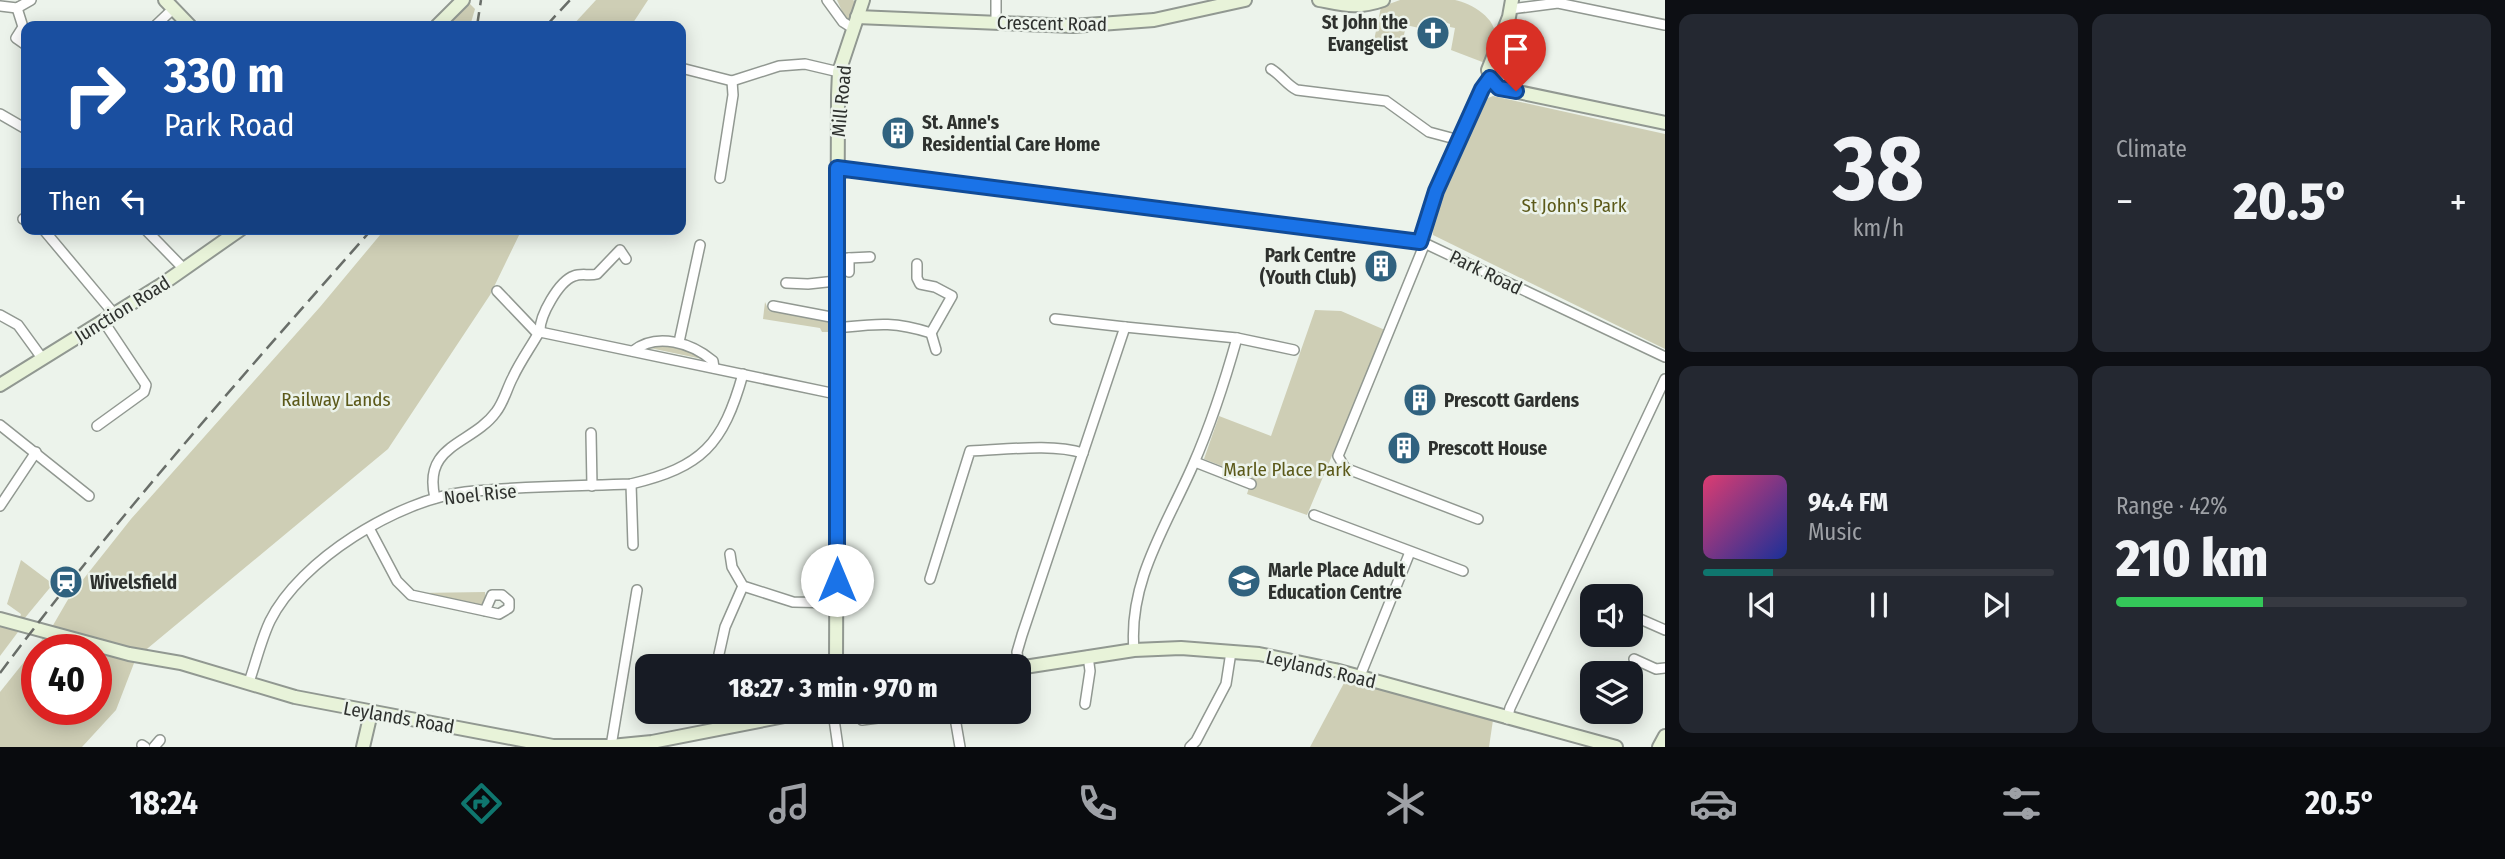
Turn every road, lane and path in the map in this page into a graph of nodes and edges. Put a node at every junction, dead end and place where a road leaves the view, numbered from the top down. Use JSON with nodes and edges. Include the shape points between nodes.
{"nodes":[{"id":1,"x":31,"y":0,"type":"edge"},
{"id":2,"x":463,"y":0,"type":"edge"},
{"id":3,"x":827,"y":0,"type":"edge"},
{"id":4,"x":863,"y":0,"type":"edge"},
{"id":5,"x":996,"y":0,"type":"edge"},
{"id":6,"x":1245,"y":0,"type":"edge"},
{"id":7,"x":1319,"y":0,"type":"edge"},
{"id":8,"x":1382,"y":0,"type":"edge"},
{"id":9,"x":170,"y":4,"type":"edge"},
{"id":10,"x":1511,"y":5,"type":"edge"},
{"id":11,"x":0,"y":6,"type":"edge"},
{"id":12,"x":18,"y":8,"type":"junction"},
{"id":13,"x":21,"y":21,"type":"edge"},
{"id":14,"x":158,"y":21,"type":"edge"},
{"id":15,"x":186,"y":21,"type":"edge"},
{"id":16,"x":442,"y":21,"type":"edge"},
{"id":17,"x":856,"y":23,"type":"junction"},
{"id":18,"x":996,"y":23,"type":"junction"},
{"id":19,"x":1665,"y":25,"type":"edge"},
{"id":20,"x":686,"y":69,"type":"edge"},
{"id":21,"x":1271,"y":69,"type":"dead end"},
{"id":22,"x":839,"y":72,"type":"junction"},
{"id":23,"x":1490,"y":78,"type":"junction"},
{"id":24,"x":732,"y":81,"type":"junction"},
{"id":25,"x":0,"y":114,"type":"edge"},
{"id":26,"x":1665,"y":124,"type":"edge"},
{"id":27,"x":21,"y":126,"type":"edge"},
{"id":28,"x":1458,"y":140,"type":"junction"},
{"id":29,"x":837,"y":168,"type":"junction"},
{"id":30,"x":720,"y":178,"type":"dead end"},
{"id":31,"x":47,"y":235,"type":"edge"},
{"id":32,"x":151,"y":235,"type":"edge"},
{"id":33,"x":232,"y":235,"type":"edge"},
{"id":34,"x":1422,"y":242,"type":"junction"},
{"id":35,"x":700,"y":245,"type":"dead end"},
{"id":36,"x":870,"y":257,"type":"dead end"},
{"id":37,"x":842,"y":258,"type":"junction"},
{"id":38,"x":626,"y":259,"type":"dead end"},
{"id":39,"x":917,"y":264,"type":"dead end"},
{"id":40,"x":184,"y":269,"type":"junction"},
{"id":41,"x":849,"y":272,"type":"dead end"},
{"id":42,"x":836,"y":281,"type":"junction"},
{"id":43,"x":786,"y":283,"type":"dead end"},
{"id":44,"x":497,"y":291,"type":"dead end"},
{"id":45,"x":773,"y":306,"type":"dead end"},
{"id":46,"x":0,"y":315,"type":"edge"},
{"id":47,"x":110,"y":319,"type":"junction"},
{"id":48,"x":1055,"y":319,"type":"dead end"},
{"id":49,"x":836,"y":323,"type":"junction"},
{"id":50,"x":1125,"y":327,"type":"junction"},
{"id":51,"x":539,"y":333,"type":"junction"},
{"id":52,"x":931,"y":333,"type":"junction"},
{"id":53,"x":1237,"y":338,"type":"junction"},
{"id":54,"x":679,"y":342,"type":"junction"},
{"id":55,"x":936,"y":349,"type":"dead end"},
{"id":56,"x":1294,"y":350,"type":"dead end"},
{"id":57,"x":633,"y":351,"type":"junction"},
{"id":58,"x":1665,"y":357,"type":"edge"},
{"id":59,"x":42,"y":358,"type":"junction"},
{"id":60,"x":714,"y":368,"type":"junction"},
{"id":61,"x":743,"y":374,"type":"junction"},
{"id":62,"x":1665,"y":379,"type":"edge"},
{"id":63,"x":0,"y":385,"type":"edge"},
{"id":64,"x":836,"y":394,"type":"junction"},
{"id":65,"x":0,"y":425,"type":"edge"},
{"id":66,"x":97,"y":426,"type":"dead end"},
{"id":67,"x":591,"y":433,"type":"dead end"},
{"id":68,"x":36,"y":452,"type":"junction"},
{"id":69,"x":1083,"y":453,"type":"junction"},
{"id":70,"x":1195,"y":462,"type":"junction"},
{"id":71,"x":631,"y":484,"type":"junction"},
{"id":72,"x":1251,"y":484,"type":"dead end"},
{"id":73,"x":592,"y":486,"type":"junction"},
{"id":74,"x":89,"y":496,"type":"dead end"},
{"id":75,"x":435,"y":498,"type":"junction"},
{"id":76,"x":0,"y":506,"type":"edge"},
{"id":77,"x":1314,"y":515,"type":"dead end"},
{"id":78,"x":1478,"y":519,"type":"dead end"},
{"id":79,"x":369,"y":528,"type":"junction"},
{"id":80,"x":633,"y":545,"type":"dead end"},
{"id":81,"x":1410,"y":552,"type":"junction"},
{"id":82,"x":730,"y":554,"type":"dead end"},
{"id":83,"x":1462,"y":571,"type":"dead end"},
{"id":84,"x":930,"y":579,"type":"dead end"},
{"id":85,"x":743,"y":586,"type":"junction"},
{"id":86,"x":637,"y":590,"type":"dead end"},
{"id":87,"x":837,"y":603,"type":"junction"},
{"id":88,"x":485,"y":611,"type":"dead end"},
{"id":89,"x":0,"y":619,"type":"edge"},
{"id":90,"x":1643,"y":620,"type":"edge"},
{"id":91,"x":1665,"y":630,"type":"edge"},
{"id":92,"x":1134,"y":650,"type":"junction"},
{"id":93,"x":1231,"y":652,"type":"junction"},
{"id":94,"x":719,"y":654,"type":"dead end"},
{"id":95,"x":836,"y":654,"type":"edge"},
{"id":96,"x":1017,"y":654,"type":"edge"},
{"id":97,"x":1088,"y":656,"type":"junction"},
{"id":98,"x":1634,"y":659,"type":"dead end"},
{"id":99,"x":1031,"y":666,"type":"edge"},
{"id":100,"x":1665,"y":668,"type":"edge"},
{"id":101,"x":1360,"y":676,"type":"junction"},
{"id":102,"x":249,"y":682,"type":"junction"},
{"id":103,"x":1085,"y":704,"type":"dead end"},
{"id":104,"x":371,"y":713,"type":"junction"},
{"id":105,"x":1507,"y":719,"type":"junction"},
{"id":106,"x":744,"y":724,"type":"edge"},
{"id":107,"x":835,"y":724,"type":"edge"},
{"id":108,"x":956,"y":724,"type":"edge"},
{"id":109,"x":1665,"y":736,"type":"edge"},
{"id":110,"x":611,"y":746,"type":"edge"},
{"id":111,"x":363,"y":747,"type":"edge"},
{"id":112,"x":573,"y":747,"type":"edge"},
{"id":113,"x":838,"y":747,"type":"edge"},
{"id":114,"x":960,"y":747,"type":"edge"},
{"id":115,"x":1190,"y":747,"type":"edge"},
{"id":116,"x":1616,"y":747,"type":"edge"},
{"id":117,"x":1659,"y":747,"type":"edge"}],
"edges":[{"from":1,"to":12,"type":"street"},
{"from":2,"to":16,"type":"street"},
{"from":3,"to":17,"type":"street","via":[[843,22]]},
{"from":4,"to":17,"type":"street","name":"Mill Road"},
{"from":5,"to":18,"type":"street"},
{"from":6,"to":18,"type":"street","name":"Crescent Road","via":[[1154,20],[1112,24]]},
{"from":7,"to":8,"type":"street","via":[[1364,7]]},
{"from":9,"to":14,"type":"street"},
{"from":9,"to":15,"type":"street"},
{"from":10,"to":19,"type":"street","via":[[1572,5]]},
{"from":10,"to":23,"type":"street","via":[[1488,70]]},
{"from":11,"to":12,"type":"street"},
{"from":12,"to":13,"type":"street"},
{"from":17,"to":18,"type":"street","name":"Crescent Road"},
{"from":17,"to":22,"type":"street","name":"Mill Road"},
{"from":20,"to":24,"type":"street"},
{"from":21,"to":28,"type":"street","via":[[1297,90],[1386,101],[1429,132]]},
{"from":22,"to":24,"type":"street","via":[[805,64],[779,65]]},
{"from":22,"to":29,"type":"street","name":"Mill Road"},
{"from":23,"to":26,"type":"street","via":[[1499,88]]},
{"from":23,"to":28,"type":"street"},
{"from":24,"to":30,"type":"street"},
{"from":25,"to":27,"type":"street"},
{"from":28,"to":34,"type":"street","via":[[1436,191]]},
{"from":29,"to":34,"type":"street","name":"Park Road"},
{"from":29,"to":37,"type":"street","name":"Mill Road"},
{"from":31,"to":47,"type":"street"},
{"from":32,"to":40,"type":"street"},
{"from":33,"to":40,"type":"street","name":"Junction Road"},
{"from":34,"to":58,"type":"street","name":"Park Road"},
{"from":34,"to":78,"type":"street","via":[[1338,456],[1345,468]]},
{"from":35,"to":54,"type":"street"},
{"from":36,"to":37,"type":"street"},
{"from":37,"to":41,"type":"street"},
{"from":37,"to":42,"type":"street","name":"Mill Road"},
{"from":38,"to":51,"type":"street","via":[[620,250],[597,274],[570,278],[545,310]]},
{"from":39,"to":52,"type":"street","via":[[920,284],[956,296]]},
{"from":40,"to":47,"type":"street","name":"Junction Road"},
{"from":42,"to":43,"type":"street"},
{"from":42,"to":49,"type":"street","name":"Mill Road"},
{"from":44,"to":51,"type":"street"},
{"from":45,"to":49,"type":"street"},
{"from":46,"to":59,"type":"street","via":[[18,325]]},
{"from":47,"to":59,"type":"street","name":"Junction Road"},
{"from":47,"to":66,"type":"street","via":[[146,386]]},
{"from":48,"to":50,"type":"street"},
{"from":49,"to":52,"type":"street","via":[[904,325]]},
{"from":49,"to":64,"type":"street","name":"Mill Road"},
{"from":50,"to":53,"type":"street"},
{"from":50,"to":69,"type":"street"},
{"from":51,"to":57,"type":"street"},
{"from":51,"to":75,"type":"street","via":[[497,411],[443,455],[433,470]]},
{"from":52,"to":55,"type":"street"},
{"from":53,"to":56,"type":"street"},
{"from":53,"to":70,"type":"street"},
{"from":54,"to":57,"type":"street","via":[[652,342]]},
{"from":54,"to":60,"type":"street","via":[[704,353]]},
{"from":57,"to":60,"type":"street"},
{"from":59,"to":63,"type":"street","name":"Junction Road"},
{"from":60,"to":61,"type":"street"},
{"from":61,"to":64,"type":"street"},
{"from":61,"to":71,"type":"street","name":"Noel Rise","via":[[736,401],[708,450],[685,467]]},
{"from":62,"to":105,"type":"street"},
{"from":64,"to":87,"type":"street","name":"Mill Road"},
{"from":65,"to":68,"type":"street"},
{"from":67,"to":73,"type":"street"},
{"from":68,"to":74,"type":"street"},
{"from":68,"to":76,"type":"street"},
{"from":69,"to":84,"type":"street","via":[[970,451]]},
{"from":69,"to":96,"type":"street"},
{"from":70,"to":72,"type":"street"},
{"from":70,"to":92,"type":"street","via":[[1142,580],[1134,611]]},
{"from":71,"to":73,"type":"street","name":"Noel Rise"},
{"from":71,"to":80,"type":"street"},
{"from":73,"to":75,"type":"street","name":"Noel Rise","via":[[464,492]]},
{"from":75,"to":79,"type":"street","name":"Noel Rise"},
{"from":77,"to":81,"type":"street"},
{"from":79,"to":88,"type":"street","via":[[397,581],[411,596]]},
{"from":79,"to":102,"type":"street","name":"Noel Rise","via":[[337,547],[285,599],[270,620]]},
{"from":81,"to":83,"type":"street"},
{"from":81,"to":101,"type":"street"},
{"from":82,"to":85,"type":"street"},
{"from":85,"to":87,"type":"street","via":[[793,602]]},
{"from":85,"to":94,"type":"street","via":[[725,626]]},
{"from":86,"to":110,"type":"street"},
{"from":87,"to":95,"type":"street","name":"Mill Road"},
{"from":89,"to":102,"type":"street","name":"Leylands Road"},
{"from":90,"to":91,"type":"street"},
{"from":92,"to":93,"type":"street","name":"Leylands Road"},
{"from":92,"to":97,"type":"street","name":"Leylands Road"},
{"from":93,"to":101,"type":"street","name":"Leylands Road"},
{"from":93,"to":115,"type":"street","via":[[1226,684]]},
{"from":97,"to":99,"type":"street","name":"Leylands Road"},
{"from":97,"to":103,"type":"street"},
{"from":98,"to":100,"type":"street"},
{"from":101,"to":105,"type":"street","name":"Leylands Road"},
{"from":102,"to":104,"type":"street","name":"Leylands Road"},
{"from":104,"to":111,"type":"street"},
{"from":104,"to":112,"type":"street","name":"Leylands Road"},
{"from":105,"to":116,"type":"street","name":"Leylands Road"},
{"from":106,"to":110,"type":"street","name":"Leylands Road"},
{"from":107,"to":113,"type":"street"},
{"from":108,"to":114,"type":"street"},
{"from":109,"to":117,"type":"street"},
{"from":110,"to":112,"type":"street","name":"Leylands Road"}]}
